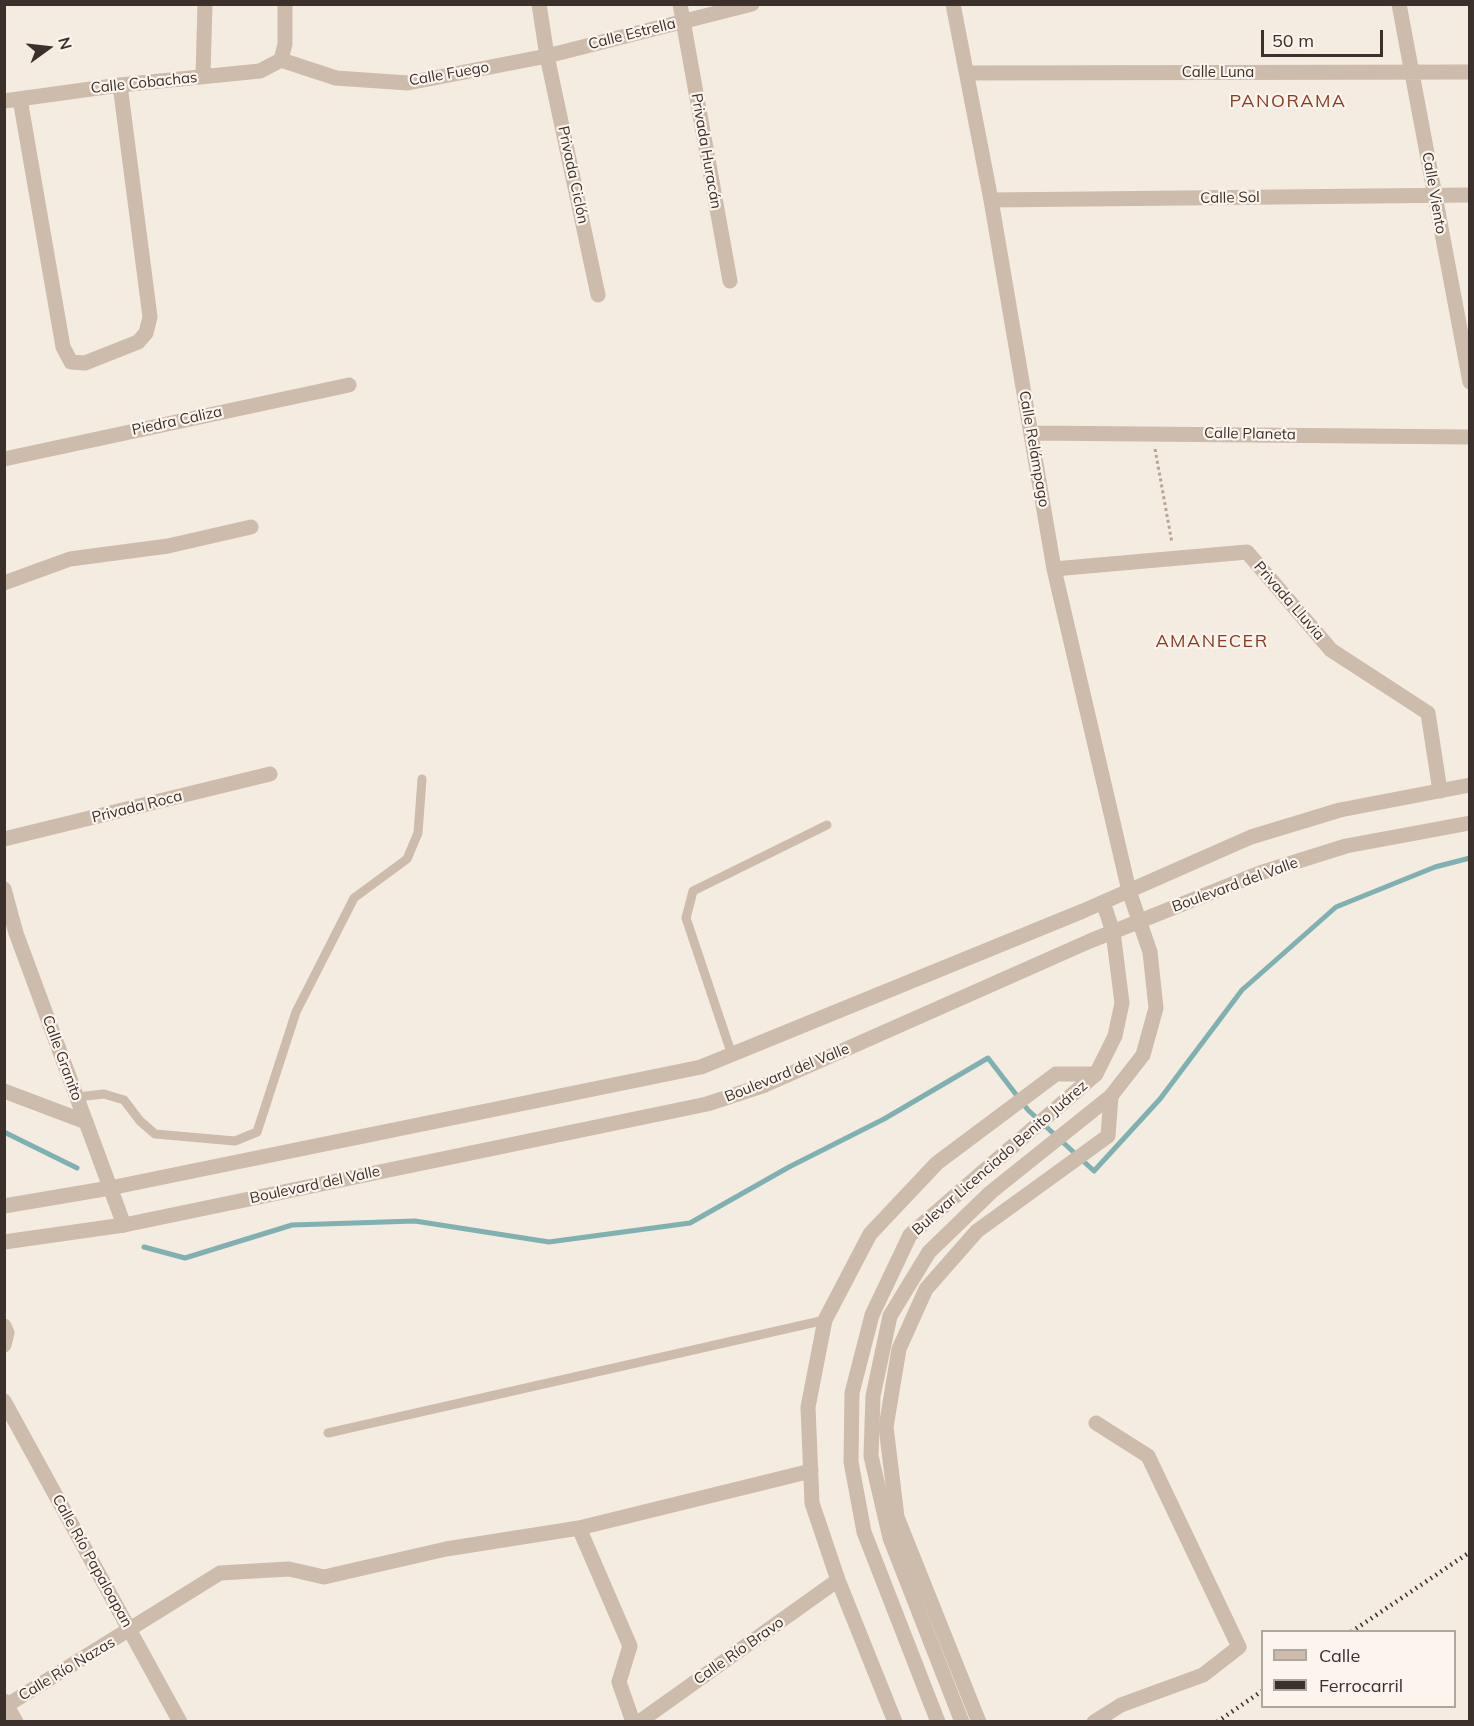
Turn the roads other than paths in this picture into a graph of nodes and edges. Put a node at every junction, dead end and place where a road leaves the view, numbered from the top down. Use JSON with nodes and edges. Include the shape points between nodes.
{"nodes":[{"id":1,"x":205,"y":4,"type":"edge"},
{"id":2,"x":285,"y":4,"type":"edge"},
{"id":3,"x":539,"y":4,"type":"edge"},
{"id":4,"x":680,"y":4,"type":"edge"},
{"id":5,"x":752,"y":4,"type":"edge"},
{"id":6,"x":953,"y":4,"type":"edge"},
{"id":7,"x":1400,"y":4,"type":"edge"},
{"id":8,"x":683,"y":22,"type":"junction"},
{"id":9,"x":548,"y":56,"type":"junction"},
{"id":10,"x":281,"y":60,"type":"junction"},
{"id":11,"x":1412,"y":72,"type":"junction"},
{"id":12,"x":1470,"y":72,"type":"edge"},
{"id":13,"x":967,"y":73,"type":"junction"},
{"id":14,"x":202,"y":76,"type":"junction"},
{"id":15,"x":120,"y":85,"type":"junction"},
{"id":16,"x":12,"y":100,"type":"edge"},
{"id":17,"x":1470,"y":195,"type":"edge"},
{"id":18,"x":1433,"y":196,"type":"junction"},
{"id":19,"x":991,"y":200,"type":"junction"},
{"id":20,"x":730,"y":281,"type":"dead end"},
{"id":21,"x":598,"y":295,"type":"dead end"},
{"id":22,"x":1464,"y":321,"type":"edge"},
{"id":23,"x":1470,"y":382,"type":"edge"},
{"id":24,"x":350,"y":385,"type":"dead end"},
{"id":25,"x":1031,"y":433,"type":"junction"},
{"id":26,"x":1470,"y":436,"type":"edge"},
{"id":27,"x":4,"y":459,"type":"edge"},
{"id":28,"x":251,"y":527,"type":"dead end"},
{"id":29,"x":1054,"y":569,"type":"junction"},
{"id":30,"x":4,"y":583,"type":"edge"},
{"id":31,"x":270,"y":774,"type":"dead end"},
{"id":32,"x":422,"y":779,"type":"dead end"},
{"id":33,"x":1470,"y":785,"type":"edge"},
{"id":34,"x":1440,"y":790,"type":"junction"},
{"id":35,"x":1470,"y":823,"type":"edge"},
{"id":36,"x":827,"y":825,"type":"dead end"},
{"id":37,"x":4,"y":839,"type":"edge"},
{"id":38,"x":4,"y":889,"type":"edge"},
{"id":39,"x":1129,"y":891,"type":"junction"},
{"id":40,"x":1103,"y":902,"type":"junction"},
{"id":41,"x":1139,"y":921,"type":"junction"},
{"id":42,"x":1113,"y":932,"type":"junction"},
{"id":43,"x":732,"y":1055,"type":"junction"},
{"id":44,"x":1096,"y":1074,"type":"junction"},
{"id":45,"x":4,"y":1091,"type":"edge"},
{"id":46,"x":1112,"y":1096,"type":"junction"},
{"id":47,"x":76,"y":1097,"type":"junction"},
{"id":48,"x":86,"y":1122,"type":"junction"},
{"id":49,"x":110,"y":1188,"type":"junction"},
{"id":50,"x":4,"y":1206,"type":"edge"},
{"id":51,"x":124,"y":1225,"type":"junction"},
{"id":52,"x":4,"y":1242,"type":"edge"},
{"id":53,"x":825,"y":1320,"type":"junction"},
{"id":54,"x":4,"y":1326,"type":"edge"},
{"id":55,"x":4,"y":1345,"type":"edge"},
{"id":56,"x":4,"y":1401,"type":"edge"},
{"id":57,"x":1096,"y":1423,"type":"dead end"},
{"id":58,"x":328,"y":1433,"type":"dead end"},
{"id":59,"x":811,"y":1471,"type":"junction"},
{"id":60,"x":579,"y":1528,"type":"junction"},
{"id":61,"x":838,"y":1580,"type":"junction"},
{"id":62,"x":131,"y":1631,"type":"junction"},
{"id":63,"x":6,"y":1705,"type":"edge"},
{"id":64,"x":16,"y":1722,"type":"edge"},
{"id":65,"x":180,"y":1722,"type":"edge"},
{"id":66,"x":633,"y":1722,"type":"edge"},
{"id":67,"x":639,"y":1722,"type":"edge"},
{"id":68,"x":895,"y":1722,"type":"edge"},
{"id":69,"x":938,"y":1722,"type":"edge"},
{"id":70,"x":962,"y":1722,"type":"edge"},
{"id":71,"x":979,"y":1722,"type":"edge"},
{"id":72,"x":1094,"y":1722,"type":"edge"}],
"edges":[{"from":1,"to":14,"type":"street"},
{"from":2,"to":10,"type":"street"},
{"from":3,"to":9,"type":"street","name":"Privada Ciclón"},
{"from":4,"to":8,"type":"street","name":"Privada Huracán"},
{"from":5,"to":8,"type":"street","name":"Calle Estrella"},
{"from":6,"to":13,"type":"street","name":"Calle Relámpago"},
{"from":7,"to":11,"type":"street","name":"Calle Viento"},
{"from":8,"to":9,"type":"street","name":"Calle Estrella"},
{"from":8,"to":20,"type":"street","name":"Privada Huracán"},
{"from":9,"to":10,"type":"street","name":"Calle Fuego","via":[[408,83],[336,78]]},
{"from":9,"to":21,"type":"street","name":"Privada Ciclón"},
{"from":10,"to":14,"type":"street","name":"Calle Cobachas","via":[[260,71]]},
{"from":11,"to":12,"type":"street","name":"Calle Luna"},
{"from":11,"to":13,"type":"street","name":"Calle Luna"},
{"from":11,"to":18,"type":"street","name":"Calle Viento"},
{"from":13,"to":19,"type":"street","name":"Calle Relámpago"},
{"from":14,"to":15,"type":"street","name":"Calle Cobachas"},
{"from":15,"to":16,"type":"street","name":"Calle Cobachas"},
{"from":15,"to":16,"type":"street","via":[[150,317],[146,333],[138,342],[85,363],[71,362],[63,347]]},
{"from":17,"to":18,"type":"street","name":"Calle Sol"},
{"from":18,"to":19,"type":"street","name":"Calle Sol"},
{"from":18,"to":22,"type":"street","name":"Calle Viento"},
{"from":19,"to":25,"type":"street","name":"Calle Relámpago"},
{"from":22,"to":23,"type":"street","name":"Calle Viento"},
{"from":24,"to":27,"type":"street","name":"Piedra Caliza"},
{"from":25,"to":26,"type":"street","name":"Calle Planeta"},
{"from":25,"to":29,"type":"street","name":"Calle Relámpago"},
{"from":28,"to":30,"type":"street","via":[[168,546],[70,559]]},
{"from":29,"to":34,"type":"street","name":"Privada Lluvia","via":[[1247,552],[1331,650],[1428,713]]},
{"from":29,"to":39,"type":"street","name":"Calle Relámpago"},
{"from":31,"to":37,"type":"street","name":"Privada Roca"},
{"from":32,"to":47,"type":"lane","via":[[418,833],[407,859],[354,898],[296,1012],[257,1132],[235,1141],[155,1134],[124,1100],[104,1094]]},
{"from":33,"to":34,"type":"street"},
{"from":34,"to":39,"type":"street","via":[[1340,810],[1251,837]]},
{"from":35,"to":41,"type":"street","name":"Boulevard del Valle","via":[[1346,846],[1260,873]]},
{"from":36,"to":43,"type":"lane","via":[[693,891],[686,918]]},
{"from":38,"to":47,"type":"street","name":"Calle Granito","via":[[16,933]]},
{"from":39,"to":40,"type":"street"},
{"from":39,"to":41,"type":"street","name":"Bulevar Licenciado Benito Juárez"},
{"from":40,"to":42,"type":"street","name":"Bulevar Licenciado Benito Juárez"},
{"from":40,"to":43,"type":"street"},
{"from":41,"to":42,"type":"street","name":"Boulevard del Valle"},
{"from":41,"to":46,"type":"street","name":"Bulevar Licenciado Benito Juárez","via":[[1150,952],[1156,1008],[1143,1055]]},
{"from":42,"to":44,"type":"street","name":"Bulevar Licenciado Benito Juárez","via":[[1122,1003],[1116,1036]]},
{"from":42,"to":51,"type":"street","name":"Boulevard del Valle","via":[[765,1085],[707,1104]]},
{"from":43,"to":49,"type":"street","via":[[701,1067]]},
{"from":44,"to":53,"type":"street","via":[[1056,1074],[937,1163],[870,1234]]},
{"from":44,"to":69,"type":"street","name":"Bulevar Licenciado Benito Juárez","via":[[910,1235],[872,1315],[852,1393],[851,1462],[864,1532]]},
{"from":45,"to":48,"type":"street"},
{"from":46,"to":70,"type":"street","name":"Bulevar Licenciado Benito Juárez","via":[[991,1192],[928,1252],[890,1316],[873,1396],[871,1456],[890,1538]]},
{"from":46,"to":71,"type":"street","via":[[1108,1136],[977,1231],[926,1289],[899,1349],[886,1427],[897,1517]]},
{"from":47,"to":48,"type":"street","name":"Calle Granito"},
{"from":48,"to":49,"type":"street","name":"Calle Granito"},
{"from":49,"to":50,"type":"street"},
{"from":49,"to":51,"type":"street","name":"Calle Granito"},
{"from":51,"to":52,"type":"street","name":"Boulevard del Valle"},
{"from":53,"to":58,"type":"lane"},
{"from":53,"to":59,"type":"street","via":[[808,1407]]},
{"from":54,"to":55,"type":"street"},
{"from":56,"to":62,"type":"street","name":"Calle Río Papaloapan"},
{"from":57,"to":72,"type":"street","via":[[1148,1456],[1239,1647],[1203,1676],[1121,1705]]},
{"from":59,"to":60,"type":"street"},
{"from":59,"to":61,"type":"street","via":[[812,1503]]},
{"from":60,"to":62,"type":"street","name":"Calle Río Nazas","via":[[446,1549],[324,1577],[289,1569],[220,1573]]},
{"from":60,"to":66,"type":"street","via":[[630,1646],[619,1682]]},
{"from":61,"to":67,"type":"street","name":"Calle Río Bravo"},
{"from":61,"to":68,"type":"street"},
{"from":62,"to":63,"type":"street","name":"Calle Río Nazas"},
{"from":62,"to":65,"type":"street","name":"Calle Río Papaloapan"},
{"from":63,"to":64,"type":"street"}]}
